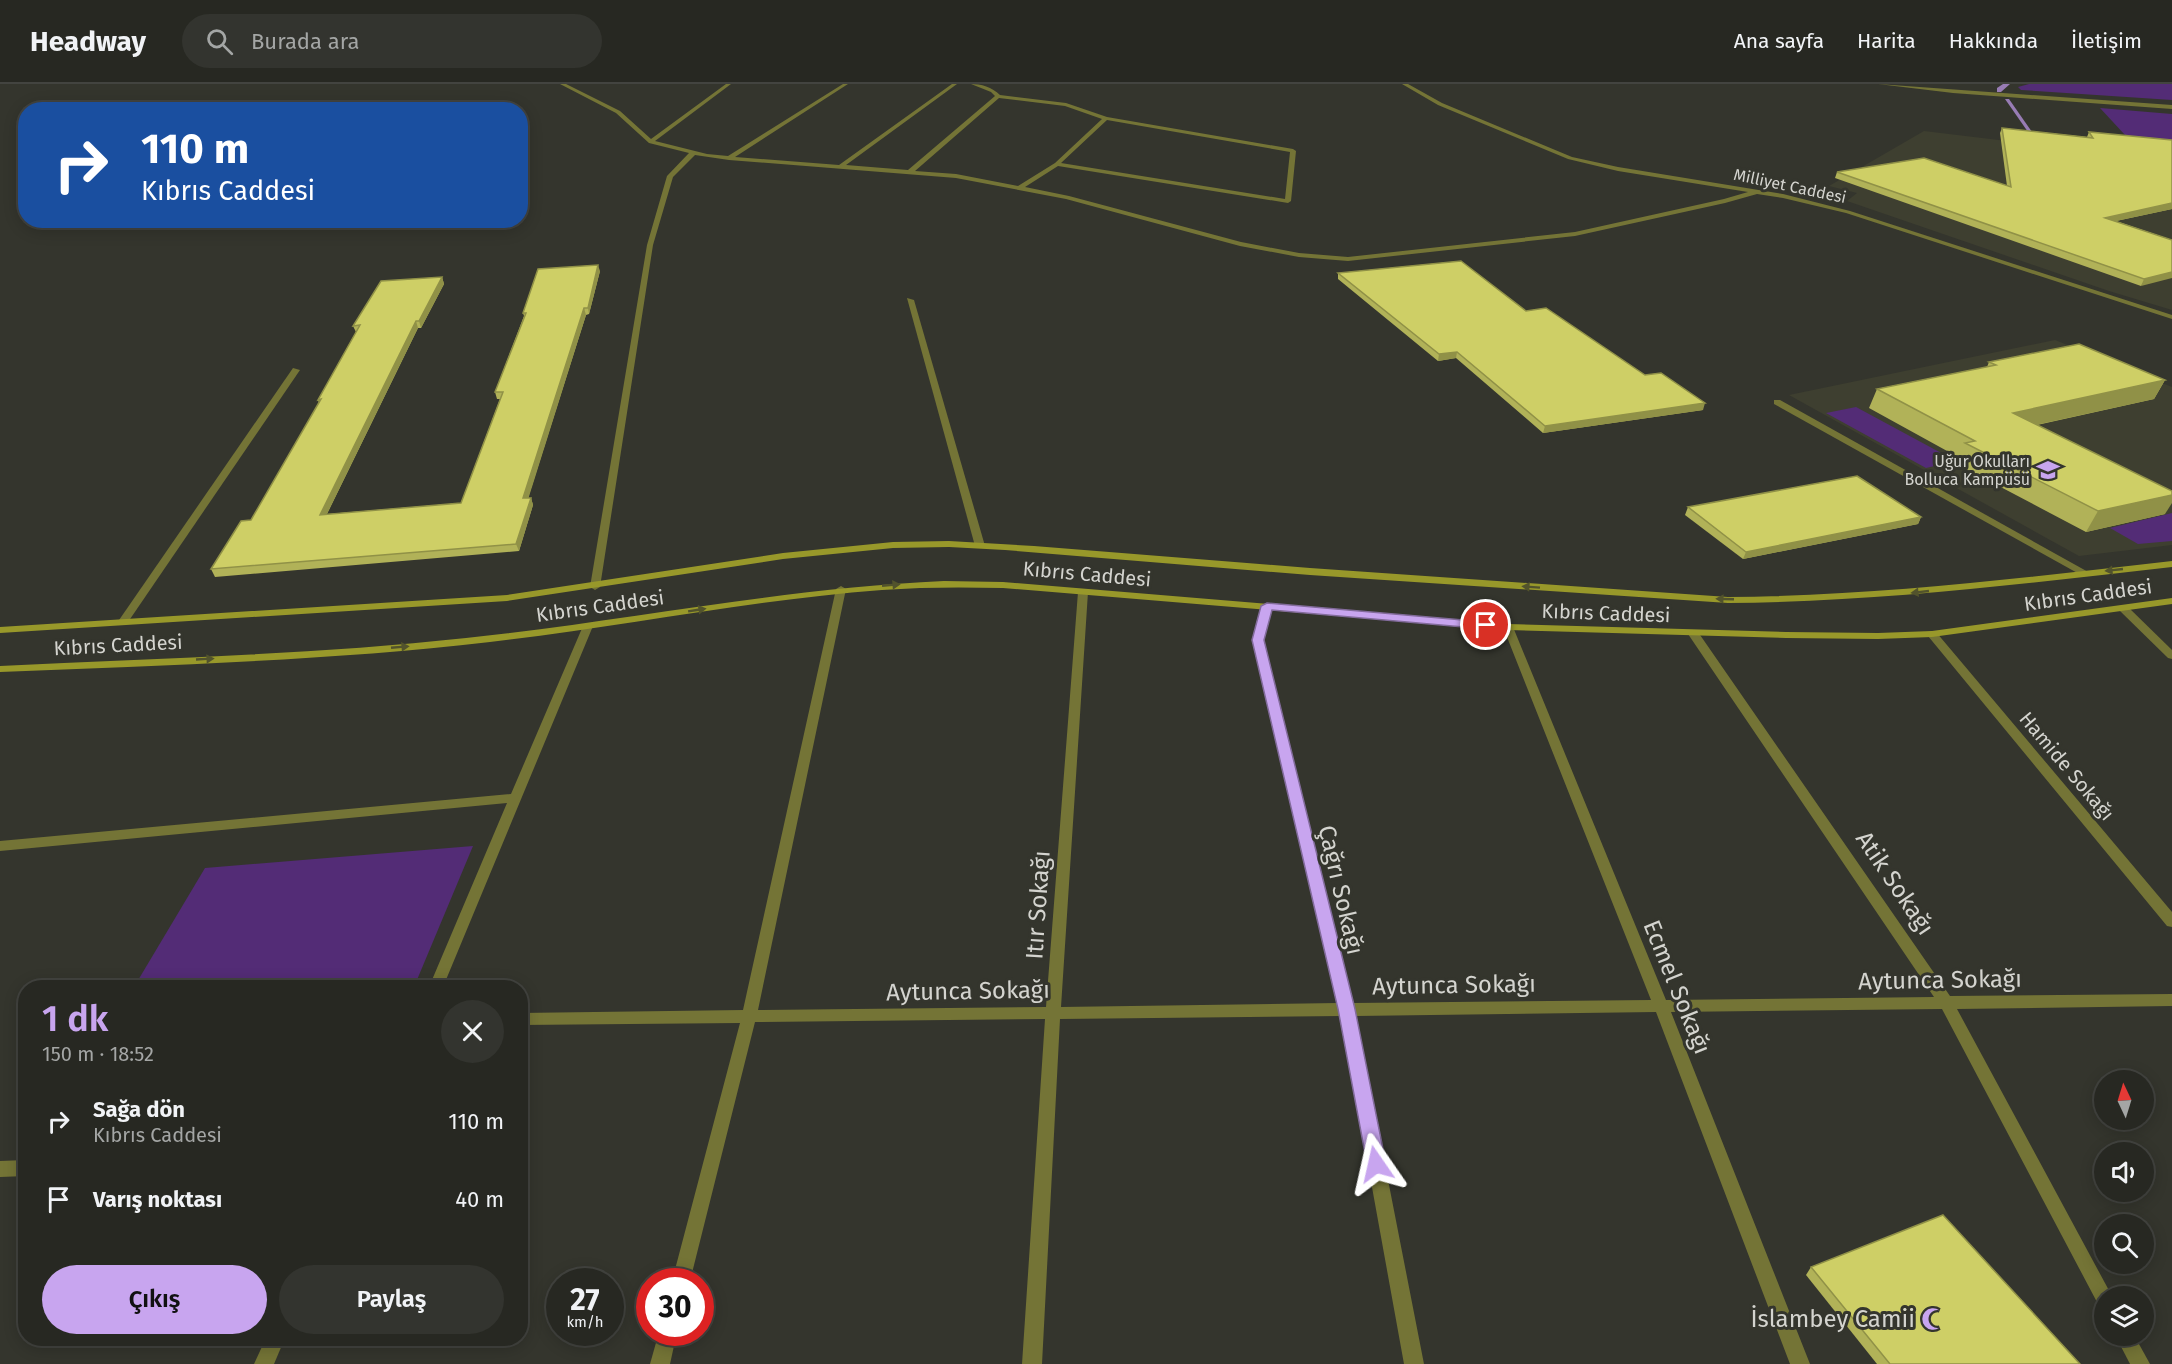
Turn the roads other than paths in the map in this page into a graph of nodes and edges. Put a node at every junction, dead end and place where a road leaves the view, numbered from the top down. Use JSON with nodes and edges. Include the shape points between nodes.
{"nodes":[{"id":1,"x":562,"y":84,"type":"edge"},
{"id":2,"x":729,"y":84,"type":"edge"},
{"id":3,"x":846,"y":84,"type":"edge"},
{"id":4,"x":955,"y":84,"type":"edge"},
{"id":5,"x":973,"y":84,"type":"edge"},
{"id":6,"x":1404,"y":84,"type":"edge"},
{"id":7,"x":1880,"y":84,"type":"edge"},
{"id":8,"x":998,"y":96,"type":"junction"},
{"id":9,"x":2172,"y":107,"type":"edge"},
{"id":10,"x":1106,"y":118,"type":"junction"},
{"id":11,"x":651,"y":142,"type":"junction"},
{"id":12,"x":693,"y":153,"type":"junction"},
{"id":13,"x":729,"y":158,"type":"junction"},
{"id":14,"x":1057,"y":164,"type":"junction"},
{"id":15,"x":840,"y":167,"type":"junction"},
{"id":16,"x":910,"y":172,"type":"junction"},
{"id":17,"x":1019,"y":188,"type":"junction"},
{"id":18,"x":1755,"y":192,"type":"junction"},
{"id":19,"x":910,"y":300,"type":"dead end"},
{"id":20,"x":2172,"y":317,"type":"edge"},
{"id":21,"x":296,"y":370,"type":"dead end"},
{"id":22,"x":1777,"y":402,"type":"dead end"},
{"id":23,"x":980,"y":546,"type":"junction"},
{"id":24,"x":2172,"y":564,"type":"edge"},
{"id":25,"x":2085,"y":573,"type":"junction"},
{"id":26,"x":596,"y":587,"type":"junction"},
{"id":27,"x":841,"y":589,"type":"junction"},
{"id":28,"x":1083,"y":592,"type":"junction"},
{"id":29,"x":2172,"y":601,"type":"edge"},
{"id":30,"x":1267,"y":606,"type":"junction"},
{"id":31,"x":2123,"y":608,"type":"junction"},
{"id":32,"x":122,"y":623,"type":"junction"},
{"id":33,"x":588,"y":626,"type":"junction"},
{"id":34,"x":1508,"y":627,"type":"junction"},
{"id":35,"x":0,"y":630,"type":"edge"},
{"id":36,"x":1695,"y":634,"type":"junction"},
{"id":37,"x":1932,"y":634,"type":"junction"},
{"id":38,"x":2172,"y":656,"type":"edge"},
{"id":39,"x":2,"y":672,"type":"edge"},
{"id":40,"x":515,"y":798,"type":"junction"},
{"id":41,"x":0,"y":846,"type":"edge"},
{"id":42,"x":2172,"y":922,"type":"edge"},
{"id":43,"x":439,"y":980,"type":"edge"},
{"id":44,"x":2172,"y":1000,"type":"edge"},
{"id":45,"x":1946,"y":1002,"type":"junction"},
{"id":46,"x":1661,"y":1005,"type":"junction"},
{"id":47,"x":1347,"y":1009,"type":"junction"},
{"id":48,"x":1053,"y":1013,"type":"junction"},
{"id":49,"x":749,"y":1017,"type":"junction"},
{"id":50,"x":528,"y":1019,"type":"edge"},
{"id":51,"x":18,"y":1168,"type":"edge"},
{"id":52,"x":0,"y":1169,"type":"edge"},
{"id":53,"x":684,"y":1268,"type":"edge"},
{"id":54,"x":2098,"y":1286,"type":"edge"},
{"id":55,"x":272,"y":1346,"type":"edge"},
{"id":56,"x":664,"y":1346,"type":"edge"},
{"id":57,"x":2130,"y":1346,"type":"edge"},
{"id":58,"x":264,"y":1364,"type":"edge"},
{"id":59,"x":660,"y":1364,"type":"edge"},
{"id":60,"x":1032,"y":1364,"type":"edge"},
{"id":61,"x":1414,"y":1364,"type":"edge"},
{"id":62,"x":1800,"y":1364,"type":"edge"},
{"id":63,"x":2140,"y":1364,"type":"edge"}],
"edges":[{"from":1,"to":11,"type":"street","via":[[618,112]]},
{"from":2,"to":11,"type":"street"},
{"from":3,"to":13,"type":"street"},
{"from":4,"to":15,"type":"street"},
{"from":5,"to":8,"type":"street"},
{"from":6,"to":18,"type":"street","name":"Milliyet Caddesi","via":[[1440,104],[1570,158]]},
{"from":7,"to":9,"type":"street"},
{"from":8,"to":10,"type":"street","via":[[1066,105]]},
{"from":8,"to":16,"type":"street"},
{"from":10,"to":14,"type":"street"},
{"from":10,"to":14,"type":"street","via":[[1293,151],[1288,201]]},
{"from":11,"to":12,"type":"street"},
{"from":12,"to":13,"type":"street"},
{"from":12,"to":26,"type":"street","via":[[670,176],[650,245]]},
{"from":13,"to":15,"type":"street"},
{"from":14,"to":17,"type":"street"},
{"from":15,"to":16,"type":"street"},
{"from":16,"to":17,"type":"street"},
{"from":17,"to":18,"type":"street","via":[[1067,197],[1240,244],[1348,259],[1575,234]]},
{"from":18,"to":20,"type":"street","name":"Milliyet Caddesi","via":[[1848,212]]},
{"from":19,"to":23,"type":"street"},
{"from":21,"to":32,"type":"street"},
{"from":22,"to":25,"type":"street"},
{"from":25,"to":23,"type":"main road","one_way":true,"via":[[1912,593],[1726,600]]},
{"from":23,"to":26,"type":"main road","via":[[889,545],[825,551]]},
{"from":24,"to":25,"type":"main road","one_way":true},
{"from":26,"to":32,"type":"main road","via":[[440,603]]},
{"from":27,"to":28,"type":"main road","name":"Kıbrıs Caddesi","one_way":true,"via":[[951,582]]},
{"from":33,"to":27,"type":"main road","name":"Kıbrıs Caddesi","one_way":true},
{"from":27,"to":49,"type":"street"},
{"from":28,"to":30,"type":"main road","name":"Kıbrıs Caddesi"},
{"from":28,"to":48,"type":"street","name":"Itır Sokağı"},
{"from":29,"to":31,"type":"main road","name":"Kıbrıs Caddesi"},
{"from":30,"to":34,"type":"main road","name":"Kıbrıs Caddesi"},
{"from":30,"to":47,"type":"street","name":"Çağrı Sokağı","via":[[1258,640]]},
{"from":31,"to":37,"type":"main road","name":"Kıbrıs Caddesi"},
{"from":31,"to":38,"type":"street"},
{"from":32,"to":35,"type":"main road"},
{"from":39,"to":33,"type":"main road","name":"Kıbrıs Caddesi","one_way":true,"via":[[436,645]]},
{"from":33,"to":40,"type":"street"},
{"from":34,"to":36,"type":"main road","name":"Kıbrıs Caddesi"},
{"from":34,"to":46,"type":"street","name":"Ecmel Sokağı"},
{"from":36,"to":37,"type":"main road","name":"Kıbrıs Caddesi"},
{"from":36,"to":45,"type":"street","name":"Atik Sokağı"},
{"from":37,"to":42,"type":"street","name":"Hamide Sokağı"},
{"from":40,"to":41,"type":"street"},
{"from":40,"to":43,"type":"street"},
{"from":44,"to":45,"type":"street","name":"Aytunca Sokağı"},
{"from":45,"to":46,"type":"street","name":"Aytunca Sokağı"},
{"from":45,"to":54,"type":"street","name":"Atik Sokağı"},
{"from":46,"to":47,"type":"street","name":"Aytunca Sokağı"},
{"from":46,"to":62,"type":"street","name":"Ecmel Sokağı"},
{"from":47,"to":48,"type":"street","name":"Aytunca Sokağı"},
{"from":47,"to":61,"type":"street","name":"Çağrı Sokağı"},
{"from":48,"to":49,"type":"street","name":"Aytunca Sokağı"},
{"from":48,"to":60,"type":"street","name":"Itır Sokağı"},
{"from":49,"to":50,"type":"street","name":"Aytunca Sokağı"},
{"from":49,"to":53,"type":"street"},
{"from":51,"to":52,"type":"street"},
{"from":55,"to":58,"type":"street"},
{"from":56,"to":59,"type":"street"},
{"from":57,"to":63,"type":"street"}]}
